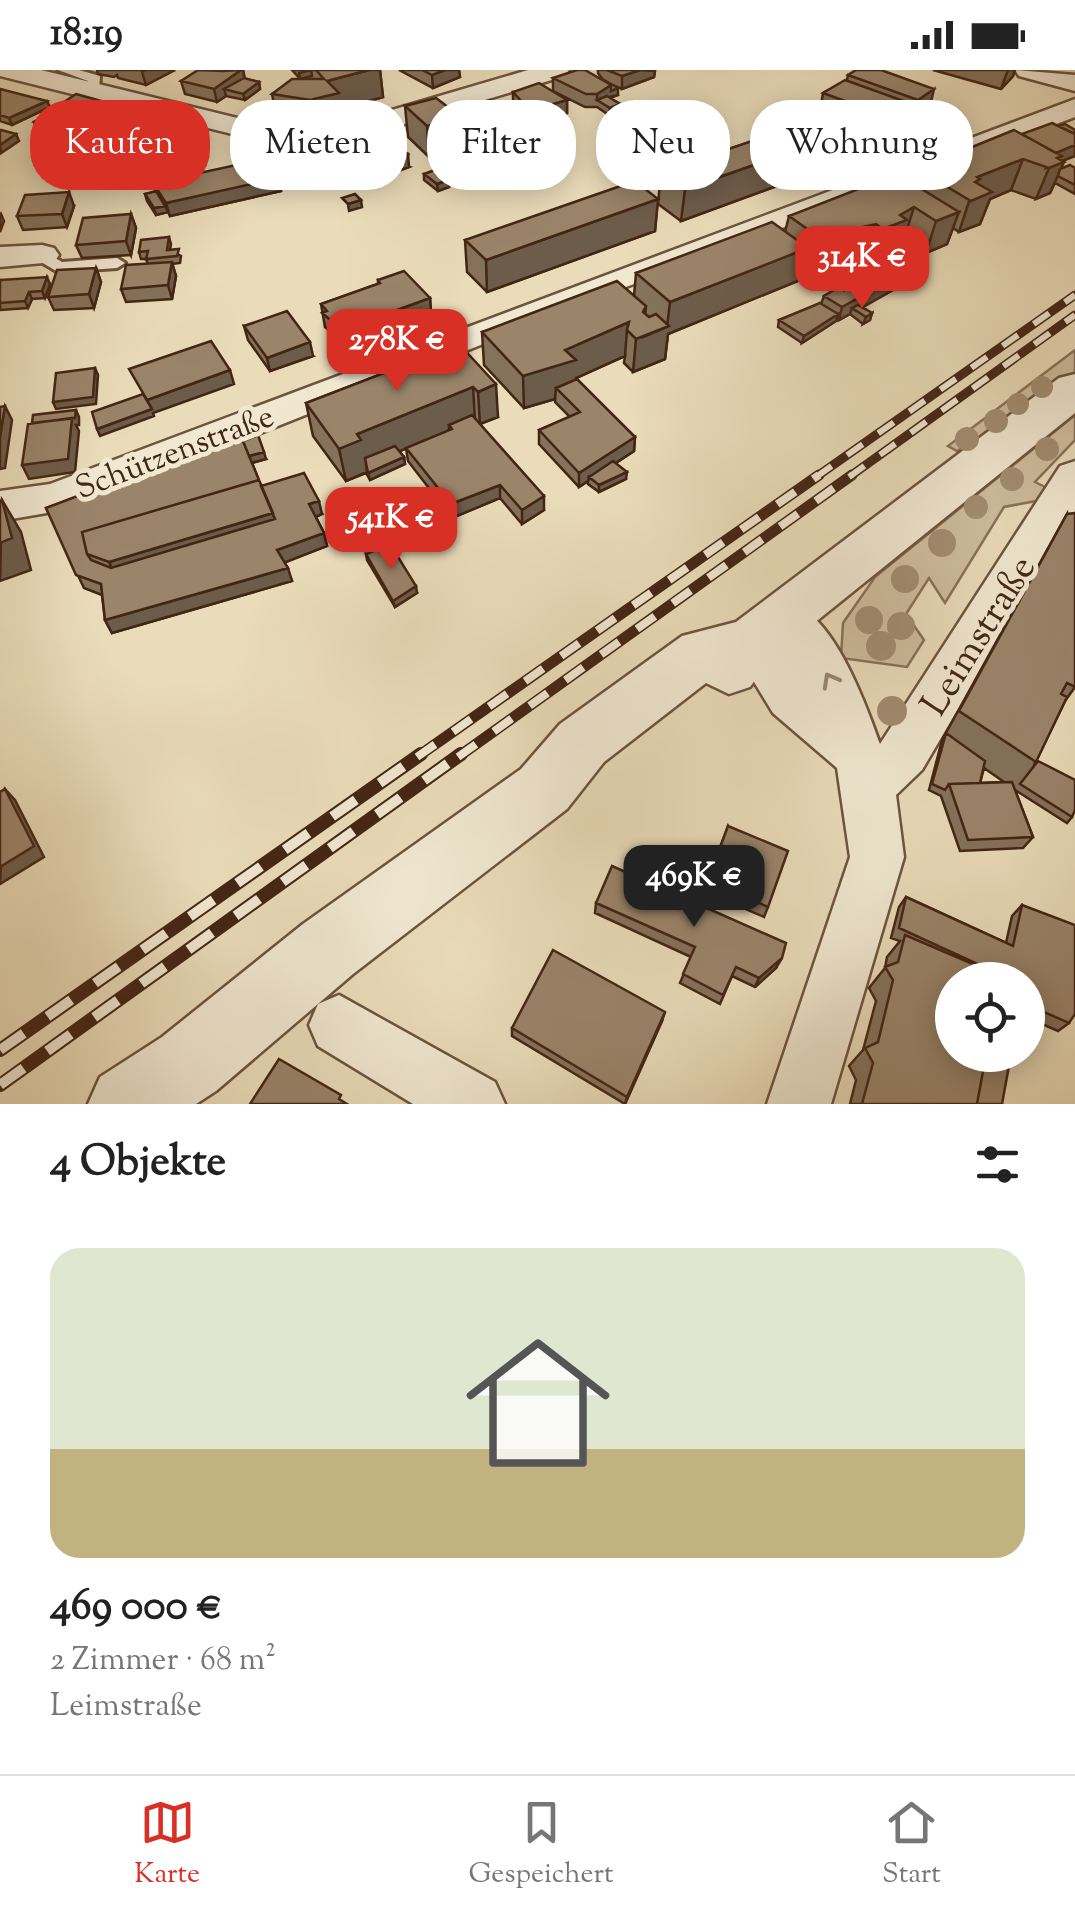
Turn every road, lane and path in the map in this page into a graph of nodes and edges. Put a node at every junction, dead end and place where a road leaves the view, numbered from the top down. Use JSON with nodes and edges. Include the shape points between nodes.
{"nodes":[{"id":1,"x":8,"y":70,"type":"edge"},
{"id":2,"x":66,"y":70,"type":"edge"},
{"id":3,"x":556,"y":70,"type":"edge"},
{"id":4,"x":1028,"y":70,"type":"edge"},
{"id":5,"x":1075,"y":83,"type":"edge"},
{"id":6,"x":92,"y":90,"type":"junction"},
{"id":7,"x":1075,"y":108,"type":"edge"},
{"id":8,"x":407,"y":114,"type":"edge"},
{"id":9,"x":230,"y":124,"type":"edge"},
{"id":10,"x":42,"y":254,"type":"joint"},
{"id":11,"x":0,"y":258,"type":"edge"},
{"id":12,"x":117,"y":263,"type":"edge"},
{"id":13,"x":1075,"y":389,"type":"edge"},
{"id":14,"x":1075,"y":476,"type":"edge"},
{"id":15,"x":0,"y":506,"type":"edge"},
{"id":16,"x":1062,"y":526,"type":"edge"},
{"id":17,"x":768,"y":628,"type":"junction"},
{"id":18,"x":863,"y":770,"type":"junction"},
{"id":19,"x":338,"y":1025,"type":"dead end"},
{"id":20,"x":127,"y":1104,"type":"edge"},
{"id":21,"x":473,"y":1104,"type":"edge"},
{"id":22,"x":799,"y":1104,"type":"edge"}],
"edges":[{"from":1,"to":6,"type":"street"},
{"from":2,"to":6,"type":"lane","via":[[95,80]]},
{"from":3,"to":8,"type":"street"},
{"from":4,"to":5,"type":"street"},
{"from":6,"to":9,"type":"street"},
{"from":7,"to":15,"type":"street","name":"Schützenstraße","via":[[55,498]]},
{"from":10,"to":11,"type":"street"},
{"from":10,"to":12,"type":"lane","via":[[58,267]]},
{"from":13,"to":17,"type":"street"},
{"from":14,"to":16,"type":"street","name":"Leimstraße"},
{"from":16,"to":18,"type":"street","name":"Leimstraße","via":[[904,754]]},
{"from":17,"to":18,"type":"street","via":[[790,698]]},
{"from":17,"to":20,"type":"street","via":[[727,673],[592,773],[544,789]]},
{"from":18,"to":22,"type":"street","via":[[877,857]]},
{"from":19,"to":21,"type":"street"}]}
